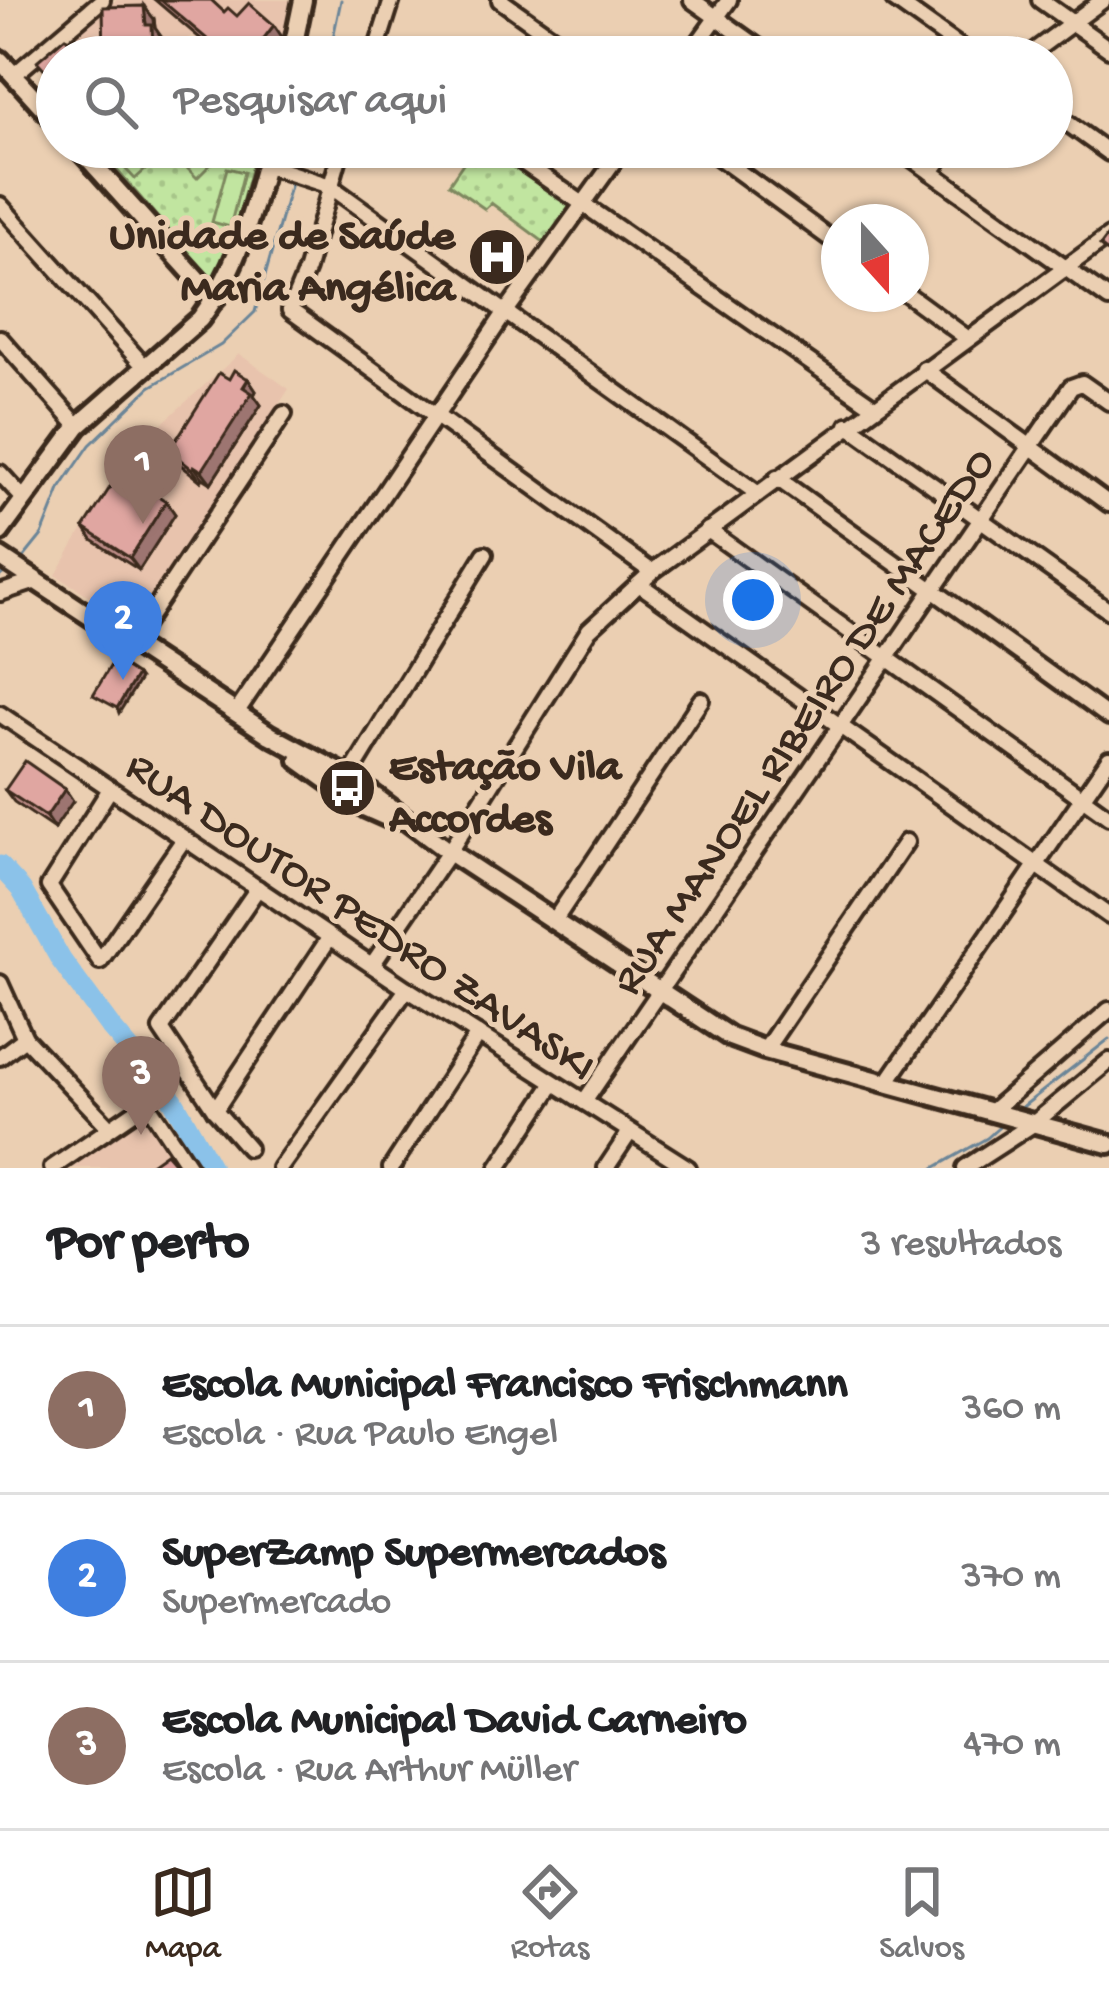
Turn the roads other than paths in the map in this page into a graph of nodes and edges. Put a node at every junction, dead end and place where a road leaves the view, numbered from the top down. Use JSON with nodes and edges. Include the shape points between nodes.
{"nodes":[{"id":1,"x":101,"y":0,"type":"edge"},
{"id":2,"x":303,"y":0,"type":"edge"},
{"id":3,"x":392,"y":0,"type":"edge"},
{"id":4,"x":500,"y":0,"type":"edge"},
{"id":5,"x":692,"y":0,"type":"edge"},
{"id":6,"x":729,"y":0,"type":"edge"},
{"id":7,"x":894,"y":0,"type":"edge"},
{"id":8,"x":1040,"y":0,"type":"edge"},
{"id":9,"x":1103,"y":0,"type":"edge"},
{"id":10,"x":717,"y":17,"type":"junction"},
{"id":11,"x":1072,"y":23,"type":"junction"},
{"id":12,"x":59,"y":36,"type":"edge"},
{"id":13,"x":295,"y":36,"type":"edge"},
{"id":14,"x":382,"y":36,"type":"edge"},
{"id":15,"x":551,"y":36,"type":"edge"},
{"id":16,"x":703,"y":36,"type":"edge"},
{"id":17,"x":743,"y":36,"type":"edge"},
{"id":18,"x":945,"y":36,"type":"edge"},
{"id":19,"x":1054,"y":36,"type":"edge"},
{"id":20,"x":1109,"y":50,"type":"edge"},
{"id":21,"x":36,"y":56,"type":"edge"},
{"id":22,"x":0,"y":60,"type":"edge"},
{"id":23,"x":14,"y":75,"type":"junction"},
{"id":24,"x":36,"y":100,"type":"edge"},
{"id":25,"x":1073,"y":127,"type":"edge"},
{"id":26,"x":1109,"y":153,"type":"edge"},
{"id":27,"x":98,"y":168,"type":"edge"},
{"id":28,"x":268,"y":168,"type":"edge"},
{"id":29,"x":288,"y":168,"type":"edge"},
{"id":30,"x":336,"y":168,"type":"edge"},
{"id":31,"x":530,"y":168,"type":"edge"},
{"id":32,"x":609,"y":168,"type":"edge"},
{"id":33,"x":734,"y":168,"type":"edge"},
{"id":34,"x":925,"y":168,"type":"edge"},
{"id":35,"x":934,"y":168,"type":"edge"},
{"id":36,"x":931,"y":172,"type":"junction"},
{"id":37,"x":330,"y":186,"type":"junction"},
{"id":38,"x":0,"y":205,"type":"edge"},
{"id":39,"x":582,"y":206,"type":"junction"},
{"id":40,"x":821,"y":231,"type":"edge"},
{"id":41,"x":1109,"y":236,"type":"edge"},
{"id":42,"x":1063,"y":268,"type":"junction"},
{"id":43,"x":215,"y":299,"type":"junction"},
{"id":44,"x":1109,"y":299,"type":"edge"},
{"id":45,"x":507,"y":310,"type":"junction"},
{"id":46,"x":929,"y":310,"type":"edge"},
{"id":47,"x":0,"y":338,"type":"edge"},
{"id":48,"x":967,"y":338,"type":"junction"},
{"id":49,"x":145,"y":368,"type":"junction"},
{"id":50,"x":923,"y":369,"type":"junction"},
{"id":51,"x":1109,"y":402,"type":"edge"},
{"id":52,"x":873,"y":406,"type":"junction"},
{"id":53,"x":284,"y":414,"type":"dead end"},
{"id":54,"x":435,"y":416,"type":"junction"},
{"id":55,"x":848,"y":425,"type":"junction"},
{"id":56,"x":78,"y":426,"type":"junction"},
{"id":57,"x":1030,"y":448,"type":"junction"},
{"id":58,"x":0,"y":473,"type":"edge"},
{"id":59,"x":777,"y":478,"type":"junction"},
{"id":60,"x":758,"y":493,"type":"junction"},
{"id":61,"x":24,"y":500,"type":"junction"},
{"id":62,"x":1109,"y":504,"type":"edge"},
{"id":63,"x":980,"y":520,"type":"junction"},
{"id":64,"x":708,"y":530,"type":"junction"},
{"id":65,"x":0,"y":532,"type":"edge"},
{"id":66,"x":484,"y":554,"type":"dead end"},
{"id":67,"x":3,"y":559,"type":"edge"},
{"id":68,"x":652,"y":572,"type":"junction"},
{"id":69,"x":31,"y":578,"type":"junction"},
{"id":70,"x":639,"y":584,"type":"junction"},
{"id":71,"x":933,"y":589,"type":"junction"},
{"id":72,"x":0,"y":592,"type":"edge"},
{"id":73,"x":1109,"y":611,"type":"edge"},
{"id":74,"x":131,"y":644,"type":"junction"},
{"id":75,"x":887,"y":656,"type":"junction"},
{"id":76,"x":701,"y":700,"type":"dead end"},
{"id":77,"x":236,"y":713,"type":"junction"},
{"id":78,"x":0,"y":715,"type":"edge"},
{"id":79,"x":1109,"y":716,"type":"edge"},
{"id":80,"x":839,"y":726,"type":"junction"},
{"id":81,"x":270,"y":735,"type":"junction"},
{"id":82,"x":1109,"y":759,"type":"edge"},
{"id":83,"x":349,"y":777,"type":"junction"},
{"id":84,"x":110,"y":789,"type":"junction"},
{"id":85,"x":1081,"y":798,"type":"junction"},
{"id":86,"x":1109,"y":817,"type":"edge"},
{"id":87,"x":416,"y":830,"type":"junction"},
{"id":88,"x":184,"y":838,"type":"junction"},
{"id":89,"x":905,"y":842,"type":"dead end"},
{"id":90,"x":449,"y":853,"type":"junction"},
{"id":91,"x":1034,"y":864,"type":"junction"},
{"id":92,"x":258,"y":888,"type":"junction"},
{"id":93,"x":1109,"y":916,"type":"edge"},
{"id":94,"x":554,"y":921,"type":"junction"},
{"id":95,"x":330,"y":937,"type":"junction"},
{"id":96,"x":372,"y":965,"type":"junction"},
{"id":97,"x":0,"y":983,"type":"edge"},
{"id":98,"x":407,"y":988,"type":"junction"},
{"id":99,"x":658,"y":990,"type":"junction"},
{"id":100,"x":1109,"y":1010,"type":"edge"},
{"id":101,"x":478,"y":1034,"type":"junction"},
{"id":102,"x":25,"y":1038,"type":"junction"},
{"id":103,"x":765,"y":1050,"type":"junction"},
{"id":104,"x":0,"y":1057,"type":"edge"},
{"id":105,"x":1109,"y":1060,"type":"edge"},
{"id":106,"x":554,"y":1083,"type":"junction"},
{"id":107,"x":886,"y":1084,"type":"junction"},
{"id":108,"x":584,"y":1102,"type":"junction"},
{"id":109,"x":215,"y":1109,"type":"junction"},
{"id":110,"x":995,"y":1112,"type":"junction"},
{"id":111,"x":1029,"y":1122,"type":"junction"},
{"id":112,"x":110,"y":1127,"type":"junction"},
{"id":113,"x":630,"y":1132,"type":"junction"},
{"id":114,"x":1109,"y":1144,"type":"edge"},
{"id":115,"x":248,"y":1148,"type":"dead end"},
{"id":116,"x":52,"y":1168,"type":"edge"},
{"id":117,"x":190,"y":1168,"type":"edge"},
{"id":118,"x":280,"y":1168,"type":"edge"},
{"id":119,"x":392,"y":1168,"type":"edge"},
{"id":120,"x":498,"y":1168,"type":"edge"},
{"id":121,"x":606,"y":1168,"type":"edge"},
{"id":122,"x":688,"y":1168,"type":"edge"},
{"id":123,"x":965,"y":1168,"type":"edge"}],
"edges":[{"from":1,"to":12,"type":"street"},
{"from":2,"to":13,"type":"street"},
{"from":3,"to":14,"type":"street"},
{"from":4,"to":15,"type":"street"},
{"from":5,"to":10,"type":"street"},
{"from":6,"to":10,"type":"street"},
{"from":7,"to":18,"type":"street"},
{"from":8,"to":11,"type":"street"},
{"from":9,"to":11,"type":"street"},
{"from":10,"to":16,"type":"street"},
{"from":10,"to":17,"type":"street"},
{"from":11,"to":19,"type":"street"},
{"from":11,"to":20,"type":"street"},
{"from":21,"to":23,"type":"street"},
{"from":22,"to":23,"type":"street"},
{"from":23,"to":24,"type":"street"},
{"from":25,"to":26,"type":"street"},
{"from":27,"to":43,"type":"street"},
{"from":28,"to":43,"type":"street"},
{"from":29,"to":37,"type":"street"},
{"from":30,"to":37,"type":"street"},
{"from":31,"to":39,"type":"street"},
{"from":32,"to":39,"type":"street"},
{"from":33,"to":40,"type":"street"},
{"from":34,"to":36,"type":"street"},
{"from":35,"to":36,"type":"street"},
{"from":36,"to":42,"type":"street"},
{"from":37,"to":45,"type":"street"},
{"from":37,"to":54,"type":"street","via":[[290,310]]},
{"from":38,"to":49,"type":"street"},
{"from":39,"to":45,"type":"street"},
{"from":39,"to":52,"type":"street"},
{"from":41,"to":42,"type":"street"},
{"from":42,"to":44,"type":"street"},
{"from":42,"to":48,"type":"street"},
{"from":43,"to":49,"type":"street"},
{"from":45,"to":54,"type":"street"},
{"from":45,"to":60,"type":"street"},
{"from":46,"to":48,"type":"street"},
{"from":47,"to":56,"type":"street"},
{"from":48,"to":50,"type":"street"},
{"from":49,"to":56,"type":"street"},
{"from":50,"to":52,"type":"street"},
{"from":50,"to":57,"type":"street"},
{"from":51,"to":57,"type":"street","name":"RUA MANOEL RIBEIRO DE MACEDO","via":[[1082,383],[1071,387]]},
{"from":52,"to":55,"type":"street"},
{"from":53,"to":74,"type":"street"},
{"from":54,"to":68,"type":"street"},
{"from":54,"to":77,"type":"street"},
{"from":55,"to":59,"type":"street"},
{"from":55,"to":63,"type":"street"},
{"from":56,"to":61,"type":"street"},
{"from":57,"to":62,"type":"street"},
{"from":57,"to":63,"type":"street","name":"RUA MANOEL RIBEIRO DE MACEDO"},
{"from":58,"to":61,"type":"street"},
{"from":59,"to":60,"type":"street"},
{"from":59,"to":71,"type":"street"},
{"from":60,"to":64,"type":"street"},
{"from":61,"to":65,"type":"street"},
{"from":63,"to":71,"type":"street","name":"RUA MANOEL RIBEIRO DE MACEDO"},
{"from":63,"to":73,"type":"street"},
{"from":64,"to":68,"type":"street"},
{"from":64,"to":75,"type":"street"},
{"from":66,"to":83,"type":"street"},
{"from":67,"to":69,"type":"street"},
{"from":68,"to":70,"type":"street"},
{"from":69,"to":72,"type":"street"},
{"from":69,"to":74,"type":"street"},
{"from":70,"to":80,"type":"street"},
{"from":70,"to":90,"type":"street","via":[[589,630]]},
{"from":71,"to":75,"type":"street","name":"RUA MANOEL RIBEIRO DE MACEDO"},
{"from":71,"to":79,"type":"street"},
{"from":74,"to":77,"type":"street"},
{"from":75,"to":80,"type":"street","name":"RUA MANOEL RIBEIRO DE MACEDO"},
{"from":75,"to":85,"type":"street"},
{"from":76,"to":94,"type":"street"},
{"from":77,"to":81,"type":"street"},
{"from":78,"to":84,"type":"street","name":"RUA DOUTOR PEDRO ZAVASKI"},
{"from":80,"to":91,"type":"street"},
{"from":80,"to":99,"type":"street","name":"RUA MANOEL RIBEIRO DE MACEDO"},
{"from":81,"to":83,"type":"street"},
{"from":81,"to":87,"type":"street","via":[[324,781]]},
{"from":82,"to":85,"type":"street"},
{"from":83,"to":87,"type":"street"},
{"from":84,"to":88,"type":"street","name":"RUA DOUTOR PEDRO ZAVASKI"},
{"from":84,"to":88,"type":"street","via":[[49,886],[100,962]]},
{"from":85,"to":86,"type":"street"},
{"from":85,"to":91,"type":"street"},
{"from":87,"to":90,"type":"street"},
{"from":88,"to":92,"type":"street","name":"RUA DOUTOR PEDRO ZAVASKI"},
{"from":89,"to":103,"type":"street"},
{"from":90,"to":94,"type":"street"},
{"from":90,"to":96,"type":"street"},
{"from":91,"to":93,"type":"street"},
{"from":91,"to":107,"type":"street"},
{"from":92,"to":95,"type":"street","name":"RUA DOUTOR PEDRO ZAVASKI"},
{"from":92,"to":109,"type":"street","via":[[161,1029]]},
{"from":94,"to":99,"type":"street"},
{"from":95,"to":96,"type":"street","name":"RUA DOUTOR PEDRO ZAVASKI"},
{"from":95,"to":109,"type":"street"},
{"from":96,"to":98,"type":"street","name":"RUA DOUTOR PEDRO ZAVASKI"},
{"from":97,"to":102,"type":"street"},
{"from":98,"to":101,"type":"street","name":"RUA DOUTOR PEDRO ZAVASKI"},
{"from":98,"to":118,"type":"street"},
{"from":99,"to":103,"type":"street"},
{"from":99,"to":108,"type":"street","name":"RUA MANOEL RIBEIRO DE MACEDO"},
{"from":100,"to":110,"type":"street"},
{"from":101,"to":106,"type":"street","name":"RUA DOUTOR PEDRO ZAVASKI"},
{"from":101,"to":119,"type":"street"},
{"from":102,"to":104,"type":"street"},
{"from":102,"to":112,"type":"street"},
{"from":103,"to":107,"type":"street"},
{"from":105,"to":111,"type":"street"},
{"from":106,"to":108,"type":"street","name":"RUA DOUTOR PEDRO ZAVASKI"},
{"from":106,"to":120,"type":"street"},
{"from":107,"to":110,"type":"street"},
{"from":108,"to":113,"type":"street","name":"RUA DOUTOR PEDRO ZAVASKI"},
{"from":109,"to":115,"type":"street"},
{"from":110,"to":111,"type":"street"},
{"from":111,"to":114,"type":"street"},
{"from":111,"to":123,"type":"street"},
{"from":112,"to":116,"type":"street"},
{"from":112,"to":117,"type":"street","via":[[147,1103]]},
{"from":113,"to":121,"type":"street"},
{"from":113,"to":122,"type":"street","name":"RUA DOUTOR PEDRO ZAVASKI"}]}
